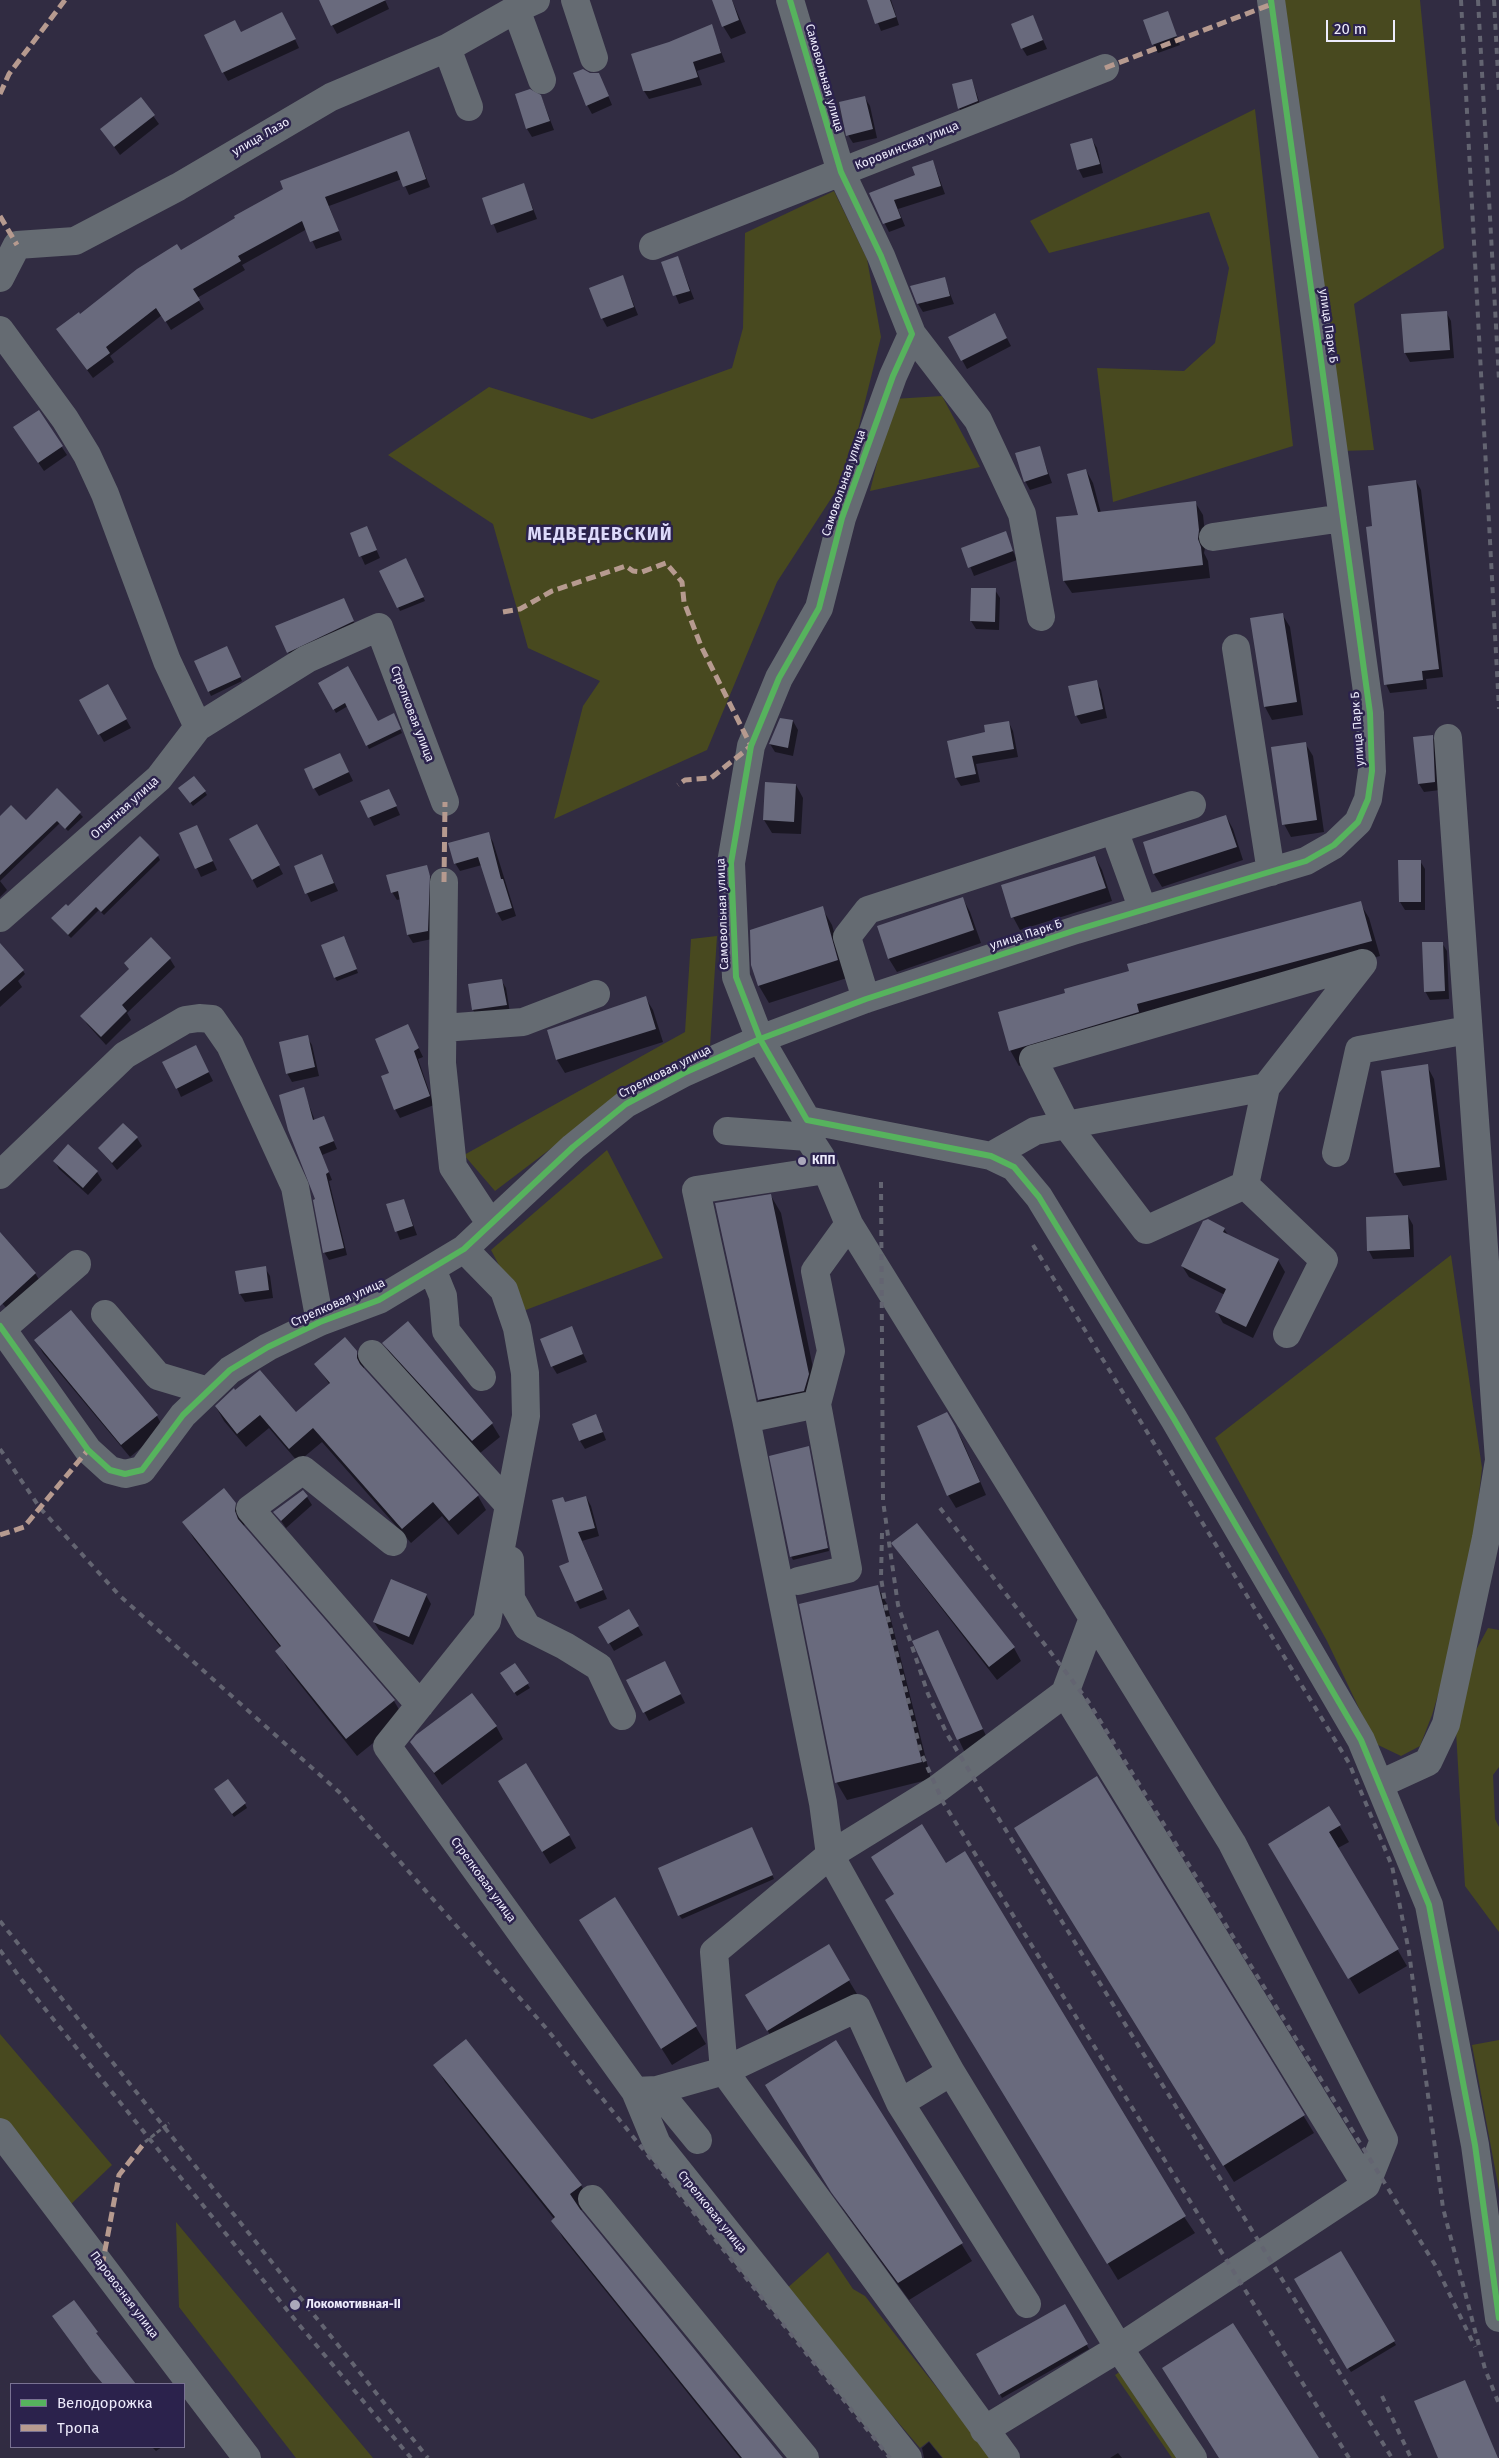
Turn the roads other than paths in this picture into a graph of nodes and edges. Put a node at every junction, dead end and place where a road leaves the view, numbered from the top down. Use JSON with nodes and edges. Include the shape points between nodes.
{"nodes":[{"id":1,"x":575,"y":0,"type":"edge"},
{"id":2,"x":790,"y":0,"type":"edge"},
{"id":3,"x":1271,"y":0,"type":"edge"},
{"id":4,"x":526,"y":4,"type":"edge"},
{"id":5,"x":447,"y":48,"type":"junction"},
{"id":6,"x":594,"y":58,"type":"dead end"},
{"id":7,"x":1105,"y":68,"type":"dead end"},
{"id":8,"x":542,"y":80,"type":"dead end"},
{"id":9,"x":469,"y":107,"type":"dead end"},
{"id":10,"x":841,"y":172,"type":"junction"},
{"id":11,"x":653,"y":246,"type":"dead end"},
{"id":12,"x":0,"y":278,"type":"edge"},
{"id":13,"x":0,"y":330,"type":"edge"},
{"id":14,"x":912,"y":334,"type":"junction"},
{"id":15,"x":1343,"y":518,"type":"junction"},
{"id":16,"x":1213,"y":537,"type":"dead end"},
{"id":17,"x":1041,"y":617,"type":"dead end"},
{"id":18,"x":379,"y":627,"type":"joint"},
{"id":19,"x":1236,"y":648,"type":"dead end"},
{"id":20,"x":198,"y":727,"type":"junction"},
{"id":21,"x":1448,"y":738,"type":"dead end"},
{"id":22,"x":445,"y":802,"type":"dead end"},
{"id":23,"x":1192,"y":805,"type":"dead end"},
{"id":24,"x":1114,"y":830,"type":"junction"},
{"id":25,"x":1271,"y":872,"type":"junction"},
{"id":26,"x":444,"y":882,"type":"dead end"},
{"id":27,"x":1143,"y":910,"type":"junction"},
{"id":28,"x":0,"y":918,"type":"edge"},
{"id":29,"x":596,"y":994,"type":"dead end"},
{"id":30,"x":866,"y":999,"type":"junction"},
{"id":31,"x":443,"y":1028,"type":"junction"},
{"id":32,"x":1468,"y":1030,"type":"junction"},
{"id":33,"x":760,"y":1039,"type":"junction"},
{"id":34,"x":1266,"y":1087,"type":"junction"},
{"id":35,"x":1067,"y":1126,"type":"junction"},
{"id":36,"x":807,"y":1129,"type":"junction"},
{"id":37,"x":726,"y":1131,"type":"dead end"},
{"id":38,"x":1336,"y":1153,"type":"dead end"},
{"id":39,"x":991,"y":1156,"type":"junction"},
{"id":40,"x":826,"y":1170,"type":"junction"},
{"id":41,"x":0,"y":1174,"type":"edge"},
{"id":42,"x":1245,"y":1186,"type":"junction"},
{"id":43,"x":490,"y":1223,"type":"junction"},
{"id":44,"x":849,"y":1224,"type":"junction"},
{"id":45,"x":464,"y":1249,"type":"junction"},
{"id":46,"x":77,"y":1264,"type":"dead end"},
{"id":47,"x":432,"y":1269,"type":"junction"},
{"id":48,"x":105,"y":1314,"type":"dead end"},
{"id":49,"x":320,"y":1322,"type":"junction"},
{"id":50,"x":1,"y":1328,"type":"edge"},
{"id":51,"x":1287,"y":1334,"type":"dead end"},
{"id":52,"x":372,"y":1354,"type":"dead end"},
{"id":53,"x":482,"y":1377,"type":"dead end"},
{"id":54,"x":208,"y":1391,"type":"junction"},
{"id":55,"x":817,"y":1404,"type":"junction"},
{"id":56,"x":746,"y":1419,"type":"junction"},
{"id":57,"x":507,"y":1513,"type":"junction"},
{"id":58,"x":394,"y":1542,"type":"dead end"},
{"id":59,"x":798,"y":1581,"type":"dead end"},
{"id":60,"x":1092,"y":1618,"type":"junction"},
{"id":61,"x":1065,"y":1693,"type":"junction"},
{"id":62,"x":420,"y":1705,"type":"junction"},
{"id":63,"x":622,"y":1716,"type":"dead end"},
{"id":64,"x":1380,"y":1784,"type":"junction"},
{"id":65,"x":830,"y":1855,"type":"junction"},
{"id":66,"x":724,"y":2071,"type":"junction"},
{"id":67,"x":951,"y":2072,"type":"junction"},
{"id":68,"x":646,"y":2091,"type":"junction"},
{"id":69,"x":900,"y":2104,"type":"junction"},
{"id":70,"x":0,"y":2132,"type":"edge"},
{"id":71,"x":698,"y":2140,"type":"dead end"},
{"id":72,"x":1366,"y":2184,"type":"junction"},
{"id":73,"x":592,"y":2199,"type":"dead end"},
{"id":74,"x":1027,"y":2304,"type":"dead end"},
{"id":75,"x":1499,"y":2318,"type":"edge"},
{"id":76,"x":1119,"y":2348,"type":"junction"},
{"id":77,"x":984,"y":2430,"type":"junction"},
{"id":78,"x":247,"y":2458,"type":"edge"},
{"id":79,"x":805,"y":2458,"type":"edge"},
{"id":80,"x":908,"y":2458,"type":"edge"},
{"id":81,"x":1006,"y":2458,"type":"edge"},
{"id":82,"x":1193,"y":2458,"type":"edge"}],
"edges":[{"from":1,"to":6,"type":"street"},
{"from":2,"to":10,"type":"street","name":"Самовольная улица"},
{"from":3,"to":15,"type":"street","name":"улица Парк Б"},
{"from":4,"to":5,"type":"street","name":"улица Лазо"},
{"from":4,"to":8,"type":"street"},
{"from":5,"to":9,"type":"street"},
{"from":5,"to":12,"type":"street","name":"улица Лазо","via":[[331,97],[178,186],[75,241],[17,245]]},
{"from":7,"to":10,"type":"street","name":"Коровинская улица"},
{"from":10,"to":11,"type":"street","name":"Коровинская улица"},
{"from":10,"to":14,"type":"street","name":"Самовольная улица","via":[[881,256]]},
{"from":13,"to":20,"type":"street","via":[[65,419],[87,456],[105,494],[167,661]]},
{"from":14,"to":17,"type":"street","name":"Самовольная улица","via":[[978,420],[1022,514]]},
{"from":14,"to":33,"type":"street","name":"Самовольная улица","via":[[893,376],[842,518],[819,608],[779,678],[751,746],[731,864],[736,978]]},
{"from":15,"to":16,"type":"street"},
{"from":15,"to":25,"type":"street","name":"улица Парк Б","via":[[1370,714],[1372,771],[1368,799],[1358,822],[1334,845],[1306,861]]},
{"from":18,"to":20,"type":"street","name":"Опытная улица","via":[[307,659]]},
{"from":18,"to":22,"type":"street","name":"Стрелковая улица"},
{"from":19,"to":25,"type":"street"},
{"from":20,"to":28,"type":"street","name":"Опытная улица","via":[[159,778]]},
{"from":21,"to":32,"type":"street"},
{"from":23,"to":24,"type":"street"},
{"from":24,"to":27,"type":"street"},
{"from":24,"to":30,"type":"street","via":[[868,910],[847,937]]},
{"from":25,"to":27,"type":"street","name":"улица Парк Б"},
{"from":26,"to":31,"type":"street"},
{"from":27,"to":30,"type":"street","name":"улица Парк Б"},
{"from":29,"to":31,"type":"street","via":[[523,1022]]},
{"from":30,"to":33,"type":"street","name":"улица Парк Б"},
{"from":31,"to":43,"type":"street","via":[[442,1063],[453,1166]]},
{"from":32,"to":38,"type":"street","via":[[1359,1050]]},
{"from":32,"to":64,"type":"street","via":[[1499,1460],[1486,1538],[1446,1724],[1428,1762]]},
{"from":33,"to":36,"type":"street","name":"Самовольная улица"},
{"from":33,"to":43,"type":"street","name":"Стрелковая улица","via":[[684,1073],[626,1104],[572,1147]]},
{"from":34,"to":35,"type":"street"},
{"from":34,"to":35,"type":"street","via":[[1363,963],[1033,1059]]},
{"from":34,"to":42,"type":"street"},
{"from":35,"to":39,"type":"street","via":[[1034,1131]]},
{"from":35,"to":42,"type":"street","via":[[1146,1230]]},
{"from":36,"to":37,"type":"street"},
{"from":36,"to":39,"type":"street"},
{"from":36,"to":40,"type":"street","name":"Самовольная улица"},
{"from":39,"to":64,"type":"street","via":[[1014,1166],[1039,1197],[1174,1419],[1361,1740]]},
{"from":40,"to":44,"type":"street","name":"Самовольная улица"},
{"from":40,"to":56,"type":"street","via":[[696,1190]]},
{"from":41,"to":49,"type":"street","name":"Стрелковая улица","via":[[125,1055],[186,1020],[212,1020],[230,1046],[295,1187]]},
{"from":42,"to":51,"type":"street","via":[[1324,1260]]},
{"from":43,"to":45,"type":"street","name":"Стрелковая улица"},
{"from":44,"to":55,"type":"street","via":[[815,1271],[831,1351]]},
{"from":44,"to":60,"type":"street","name":"Самовольная улица"},
{"from":45,"to":47,"type":"street","name":"Стрелковая улица"},
{"from":45,"to":57,"type":"street","name":"Стрелковая улица","via":[[504,1290],[517,1328],[525,1373],[526,1416]]},
{"from":46,"to":50,"type":"street"},
{"from":47,"to":49,"type":"street","name":"Стрелковая улица","via":[[379,1300]]},
{"from":47,"to":53,"type":"street","via":[[443,1296],[446,1331]]},
{"from":48,"to":54,"type":"street","via":[[158,1376]]},
{"from":49,"to":54,"type":"street","name":"Стрелковая улица","via":[[230,1370]]},
{"from":50,"to":54,"type":"street","name":"Стрелковая улица","via":[[88,1450],[110,1470],[125,1474],[142,1470],[184,1415]]},
{"from":52,"to":57,"type":"street"},
{"from":55,"to":56,"type":"street"},
{"from":55,"to":59,"type":"street","via":[[848,1569]]},
{"from":56,"to":65,"type":"street","via":[[824,1803]]},
{"from":57,"to":62,"type":"street","name":"Стрелковая улица","via":[[486,1621]]},
{"from":57,"to":63,"type":"street","via":[[511,1599],[527,1627],[599,1667]]},
{"from":58,"to":62,"type":"street","via":[[303,1470],[250,1509]]},
{"from":60,"to":61,"type":"street"},
{"from":60,"to":72,"type":"street","name":"Самовольная улица","via":[[1232,1843],[1384,2140]]},
{"from":61,"to":65,"type":"street","via":[[937,1789]]},
{"from":61,"to":72,"type":"street"},
{"from":62,"to":68,"type":"street","name":"Стрелковая улица","via":[[388,1746]]},
{"from":64,"to":75,"type":"street","via":[[1429,1904],[1475,2145]]},
{"from":65,"to":66,"type":"street","via":[[714,1952]]},
{"from":65,"to":67,"type":"street"},
{"from":66,"to":68,"type":"street"},
{"from":66,"to":69,"type":"street","via":[[856,2008]]},
{"from":66,"to":77,"type":"street"},
{"from":67,"to":69,"type":"street"},
{"from":67,"to":76,"type":"street"},
{"from":68,"to":71,"type":"street"},
{"from":68,"to":80,"type":"street","name":"Стрелковая улица","via":[[658,2144]]},
{"from":69,"to":74,"type":"street"},
{"from":70,"to":78,"type":"street","name":"Паровозная улица"},
{"from":72,"to":76,"type":"street"},
{"from":73,"to":79,"type":"street"},
{"from":76,"to":77,"type":"street"},
{"from":76,"to":82,"type":"street"},
{"from":77,"to":81,"type":"street"}]}
